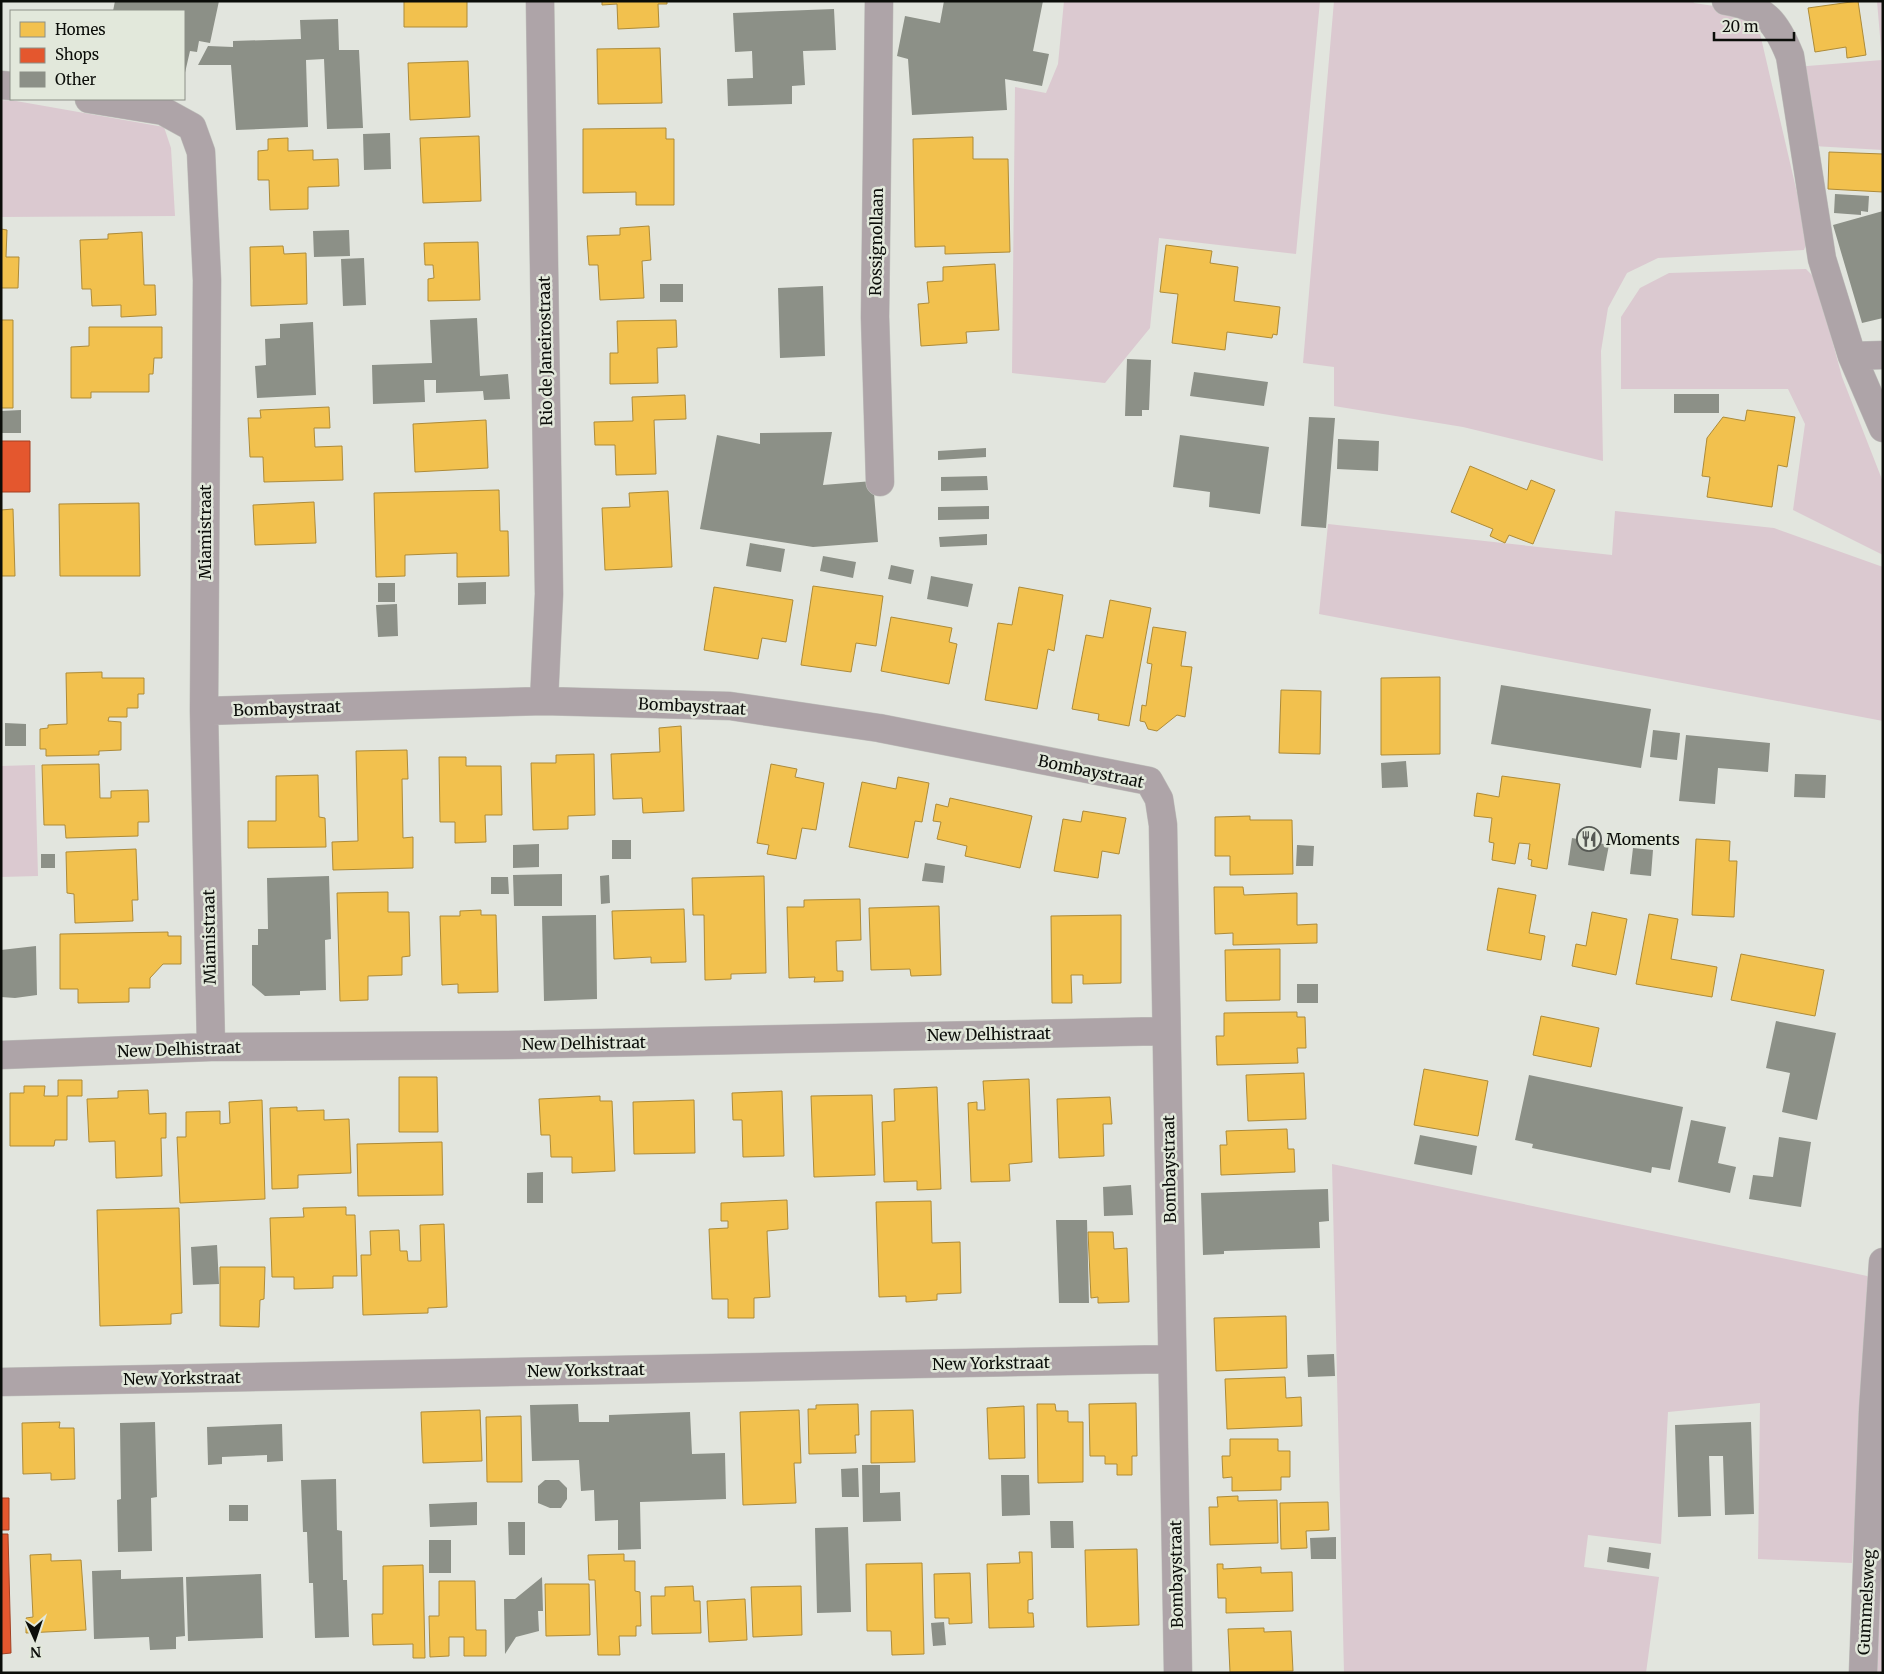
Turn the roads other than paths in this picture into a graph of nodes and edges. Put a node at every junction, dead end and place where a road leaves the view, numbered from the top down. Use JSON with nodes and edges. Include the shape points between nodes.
{"nodes":[{"id":1,"x":540,"y":1,"type":"edge"},
{"id":2,"x":879,"y":1,"type":"edge"},
{"id":3,"x":1726,"y":1,"type":"edge"},
{"id":4,"x":95,"y":100,"type":"edge"},
{"id":5,"x":1883,"y":355,"type":"edge"},
{"id":6,"x":1852,"y":356,"type":"junction"},
{"id":7,"x":1883,"y":428,"type":"edge"},
{"id":8,"x":880,"y":482,"type":"dead end"},
{"id":9,"x":544,"y":701,"type":"junction"},
{"id":10,"x":204,"y":711,"type":"junction"},
{"id":11,"x":1166,"y":1030,"type":"junction"},
{"id":12,"x":211,"y":1047,"type":"junction"},
{"id":13,"x":1,"y":1055,"type":"edge"},
{"id":14,"x":1883,"y":1262,"type":"edge"},
{"id":15,"x":1172,"y":1359,"type":"junction"},
{"id":16,"x":1,"y":1382,"type":"edge"},
{"id":17,"x":1178,"y":1673,"type":"edge"},
{"id":18,"x":1863,"y":1673,"type":"edge"}],
"edges":[{"from":1,"to":9,"type":"street","name":"Rio de Janeirostraat","via":[[549,594]]},
{"from":2,"to":8,"type":"street","name":"Rossignollaan","via":[[875,317]]},
{"from":3,"to":6,"type":"street","via":[[1744,4],[1767,17],[1780,32],[1790,56],[1822,259]]},
{"from":4,"to":10,"type":"street","name":"Miamistraat","via":[[163,111],[192,127],[201,152],[207,280]]},
{"from":5,"to":6,"type":"street"},
{"from":6,"to":7,"type":"street"},
{"from":9,"to":10,"type":"street","name":"Bombaystraat"},
{"from":9,"to":11,"type":"street","name":"Bombaystraat","via":[[730,706],[879,728],[1149,781],[1159,799],[1163,825]]},
{"from":10,"to":12,"type":"street","name":"Miamistraat"},
{"from":11,"to":12,"type":"street","name":"New Delhistraat","via":[[508,1045]]},
{"from":11,"to":15,"type":"street","name":"Bombaystraat"},
{"from":12,"to":13,"type":"street","name":"New Delhistraat"},
{"from":14,"to":18,"type":"street","name":"Gummelsweg","via":[[1873,1410]]},
{"from":15,"to":16,"type":"street","name":"New Yorkstraat"},
{"from":15,"to":17,"type":"street","name":"Bombaystraat"}]}
